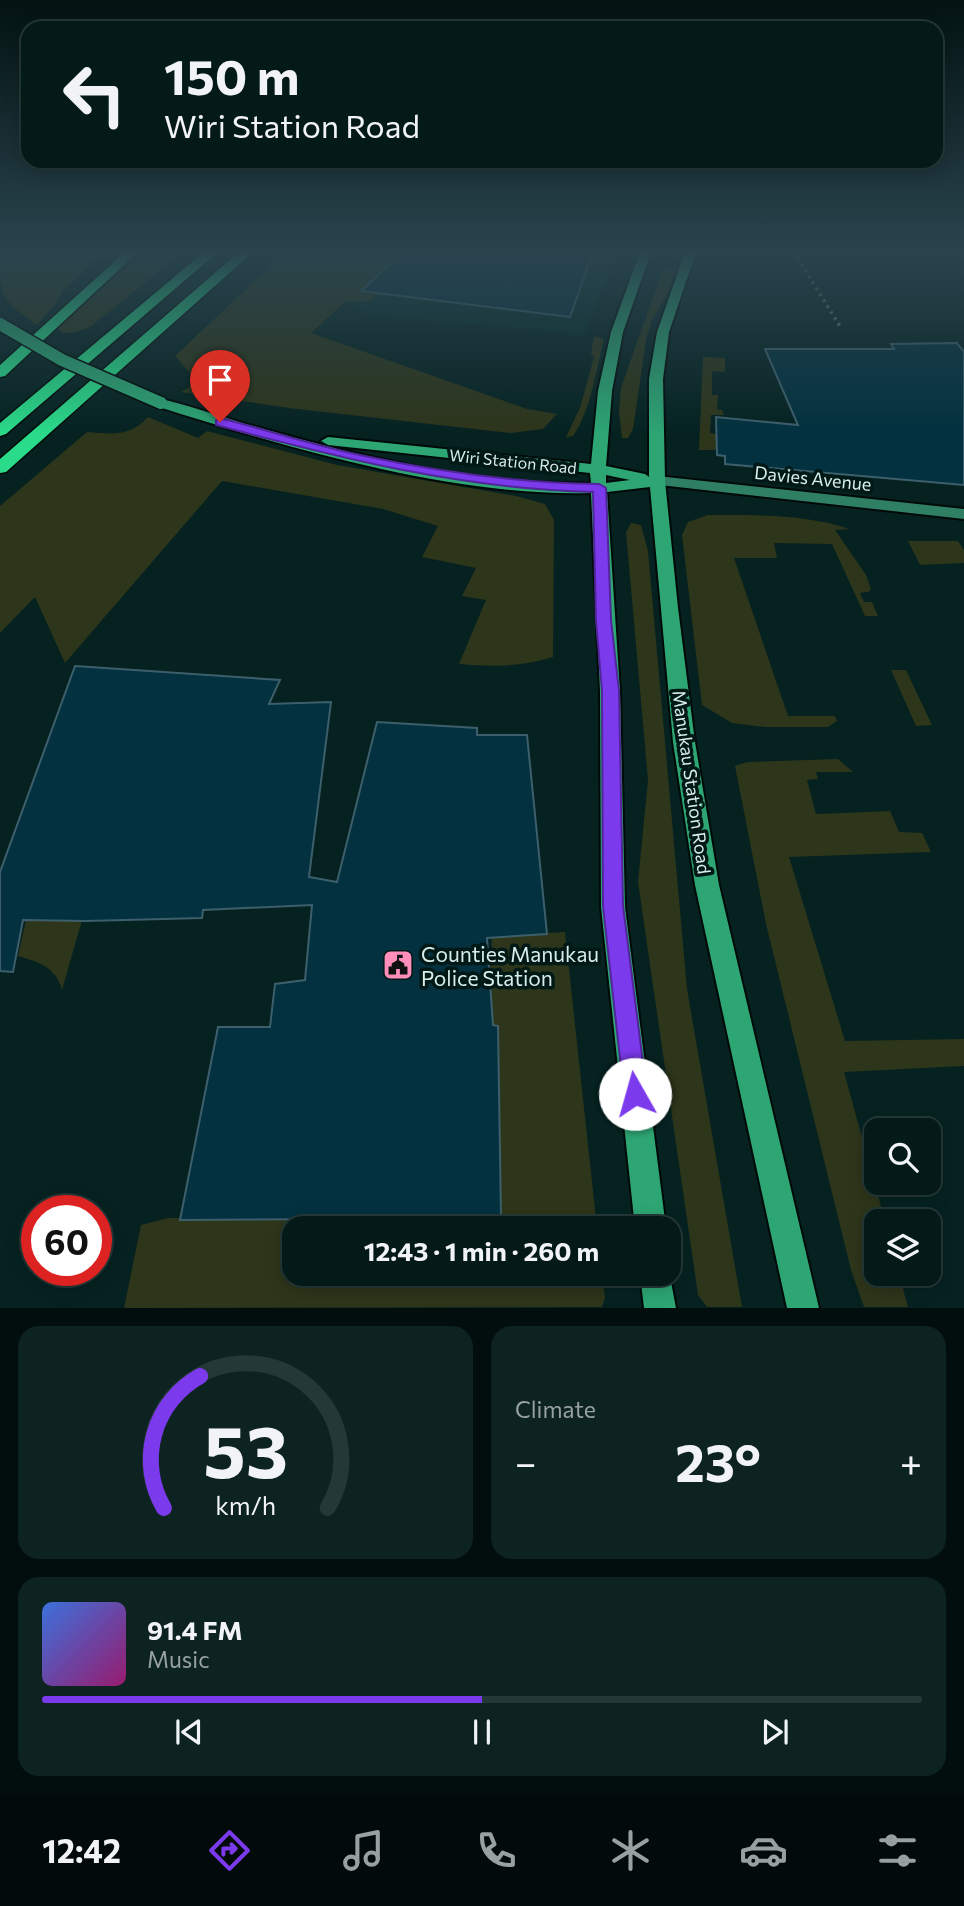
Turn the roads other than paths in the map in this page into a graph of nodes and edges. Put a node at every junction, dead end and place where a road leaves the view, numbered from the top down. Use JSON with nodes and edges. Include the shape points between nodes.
{"nodes":[{"id":1,"x":65,"y":313,"type":"edge"},
{"id":2,"x":140,"y":313,"type":"edge"},
{"id":3,"x":177,"y":313,"type":"edge"},
{"id":4,"x":624,"y":313,"type":"edge"},
{"id":5,"x":670,"y":313,"type":"edge"},
{"id":6,"x":0,"y":324,"type":"edge"},
{"id":7,"x":0,"y":373,"type":"edge"},
{"id":8,"x":0,"y":431,"type":"edge"},
{"id":9,"x":257,"y":432,"type":"junction"},
{"id":10,"x":0,"y":468,"type":"edge"},
{"id":11,"x":598,"y":469,"type":"junction"},
{"id":12,"x":657,"y":481,"type":"junction"},
{"id":13,"x":599,"y":488,"type":"junction"},
{"id":14,"x":964,"y":514,"type":"edge"},
{"id":15,"x":650,"y":1216,"type":"edge"},
{"id":16,"x":657,"y":1286,"type":"edge"},
{"id":17,"x":660,"y":1307,"type":"edge"},
{"id":18,"x":803,"y":1307,"type":"edge"}],
"edges":[{"from":1,"to":7,"type":"highway"},
{"from":2,"to":8,"type":"highway"},
{"from":3,"to":10,"type":"highway"},
{"from":4,"to":11,"type":"main road","via":[[605,391]]},
{"from":5,"to":12,"type":"main road","name":"Manukau Station Road","via":[[656,379]]},
{"from":6,"to":9,"type":"main road","name":"Wiri Station Road","bridge":true,"via":[[62,360],[162,403]]},
{"from":9,"to":11,"type":"main road","name":"Wiri Station Road"},
{"from":9,"to":13,"type":"main road","name":"Wiri Station Road","via":[[358,459],[466,479]]},
{"from":11,"to":12,"type":"main road","name":"Wiri Station Road"},
{"from":11,"to":13,"type":"main road"},
{"from":12,"to":13,"type":"main road","name":"Wiri Station Road"},
{"from":12,"to":14,"type":"main road","name":"Davies Avenue"},
{"from":12,"to":18,"type":"main road","name":"Manukau Station Road","via":[[684,743],[706,885]]},
{"from":13,"to":15,"type":"main road","via":[[610,691],[613,906]]},
{"from":16,"to":17,"type":"main road"}]}
